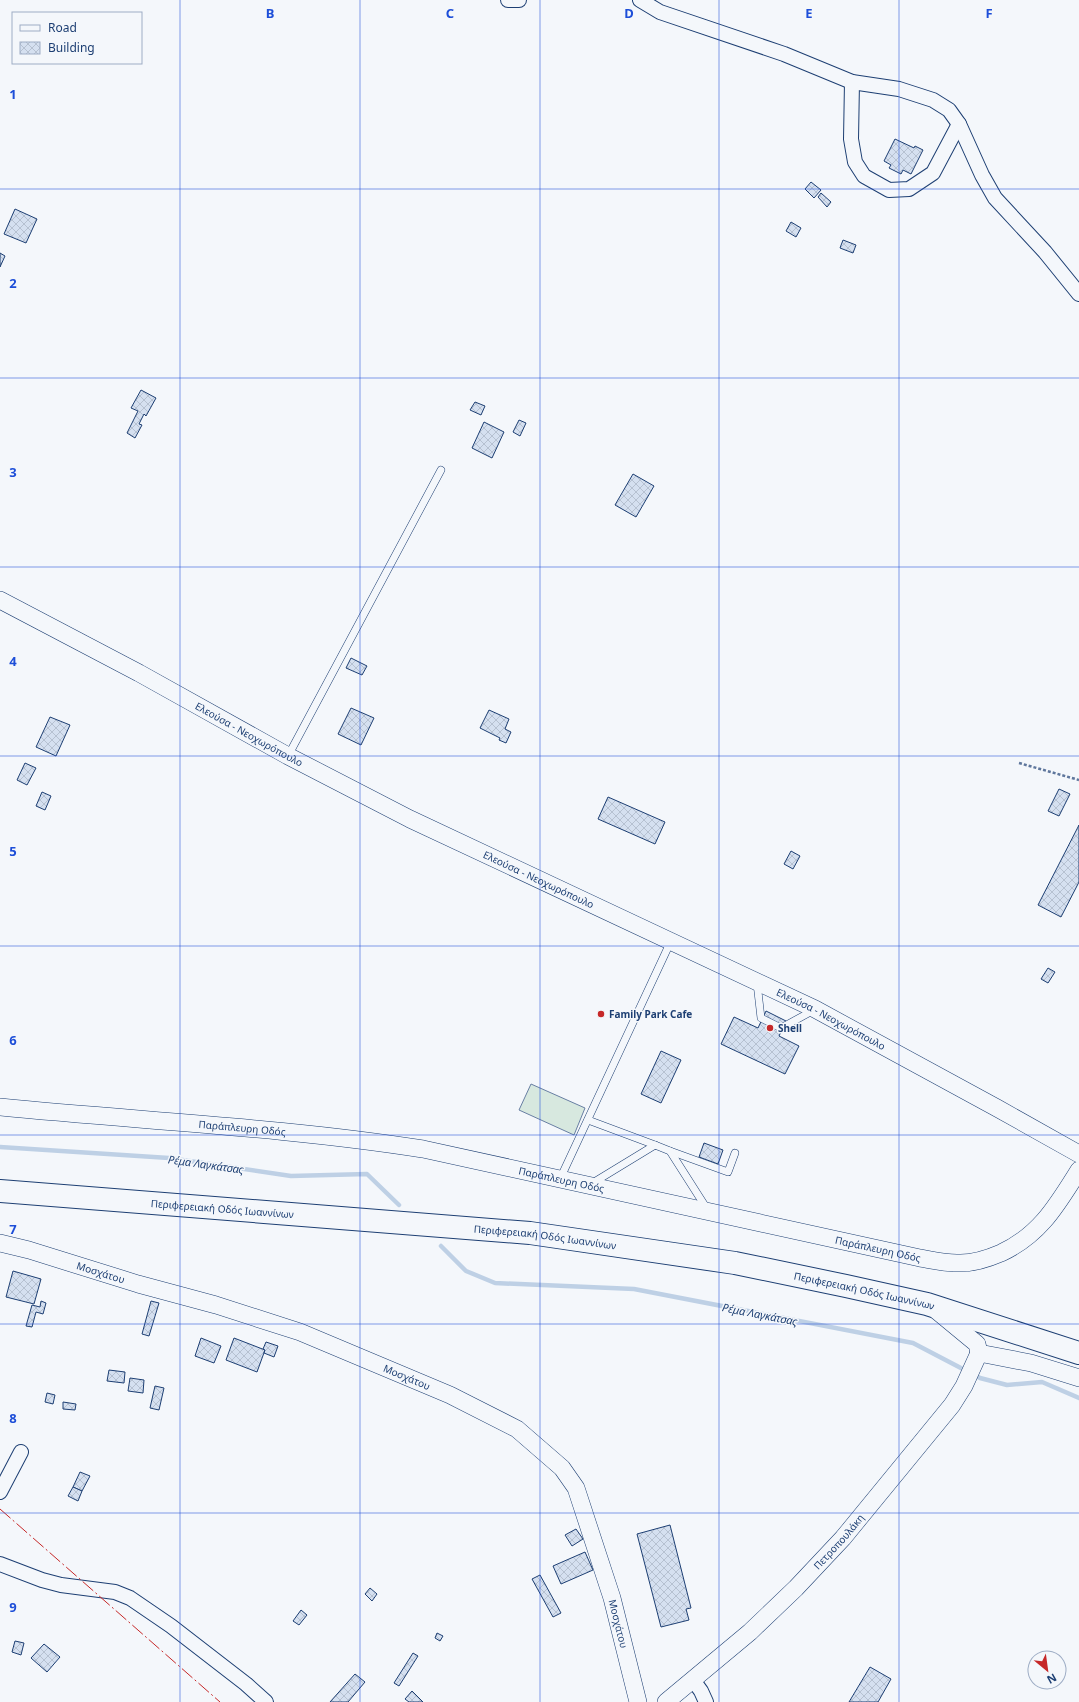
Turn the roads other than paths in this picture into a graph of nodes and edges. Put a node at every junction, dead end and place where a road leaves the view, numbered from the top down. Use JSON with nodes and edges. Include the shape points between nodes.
{"nodes":[{"id":1,"x":508,"y":0,"type":"edge"},
{"id":2,"x":519,"y":0,"type":"edge"},
{"id":3,"x":640,"y":0,"type":"edge"},
{"id":4,"x":852,"y":82,"type":"junction"},
{"id":5,"x":959,"y":124,"type":"junction"},
{"id":6,"x":1079,"y":294,"type":"edge"},
{"id":7,"x":441,"y":470,"type":"dead end"},
{"id":8,"x":0,"y":600,"type":"edge"},
{"id":9,"x":288,"y":756,"type":"junction"},
{"id":10,"x":671,"y":941,"type":"junction"},
{"id":11,"x":757,"y":982,"type":"junction"},
{"id":12,"x":815,"y":1009,"type":"junction"},
{"id":13,"x":0,"y":1107,"type":"edge"},
{"id":14,"x":588,"y":1120,"type":"junction"},
{"id":15,"x":655,"y":1145,"type":"junction"},
{"id":16,"x":670,"y":1151,"type":"junction"},
{"id":17,"x":735,"y":1153,"type":"dead end"},
{"id":18,"x":1079,"y":1154,"type":"edge"},
{"id":19,"x":1079,"y":1170,"type":"edge"},
{"id":20,"x":560,"y":1180,"type":"junction"},
{"id":21,"x":588,"y":1186,"type":"junction"},
{"id":22,"x":0,"y":1191,"type":"edge"},
{"id":23,"x":708,"y":1212,"type":"junction"},
{"id":24,"x":0,"y":1243,"type":"edge"},
{"id":25,"x":927,"y":1304,"type":"junction"},
{"id":26,"x":1079,"y":1353,"type":"edge"},
{"id":27,"x":977,"y":1358,"type":"junction"},
{"id":28,"x":1079,"y":1378,"type":"edge"},
{"id":29,"x":21,"y":1452,"type":"dead end"},
{"id":30,"x":0,"y":1492,"type":"edge"},
{"id":31,"x":0,"y":1564,"type":"edge"},
{"id":32,"x":693,"y":1680,"type":"junction"},
{"id":33,"x":266,"y":1702,"type":"edge"},
{"id":34,"x":638,"y":1702,"type":"edge"},
{"id":35,"x":666,"y":1702,"type":"edge"},
{"id":36,"x":706,"y":1702,"type":"edge"}],
"edges":[{"from":1,"to":2,"type":"street"},
{"from":3,"to":4,"type":"street","via":[[660,12],[784,54]]},
{"from":4,"to":5,"type":"street","via":[[899,88],[933,100],[949,110]]},
{"from":4,"to":5,"type":"street","via":[[851,140],[854,162],[864,176],[890,190],[909,190],[933,173]]},
{"from":5,"to":6,"type":"street","via":[[995,198],[1045,252]]},
{"from":7,"to":9,"type":"lane"},
{"from":8,"to":9,"type":"street","name":"Ελεούσα - Νεοχωρόπουλο","via":[[139,673]]},
{"from":9,"to":10,"type":"street","name":"Ελεούσα - Νεοχωρόπουλο","via":[[417,822]]},
{"from":10,"to":11,"type":"street","name":"Ελεούσα - Νεοχωρόπουλο"},
{"from":10,"to":14,"type":"lane"},
{"from":11,"to":12,"type":"street","name":"Ελεούσα - Νεοχωρόπουλο"},
{"from":11,"to":12,"type":"lane","via":[[761,1018],[781,1028]]},
{"from":12,"to":18,"type":"street","name":"Ελεούσα - Νεοχωρόπουλο"},
{"from":13,"to":20,"type":"street","name":"Παράπλευρη Οδός","via":[[242,1128],[388,1144],[423,1149]]},
{"from":14,"to":15,"type":"lane"},
{"from":14,"to":20,"type":"lane"},
{"from":15,"to":16,"type":"lane"},
{"from":15,"to":21,"type":"lane"},
{"from":16,"to":17,"type":"lane","via":[[728,1172]]},
{"from":16,"to":23,"type":"lane"},
{"from":19,"to":23,"type":"street","name":"Παράπλευρη Οδός","via":[[1050,1214],[1028,1237],[994,1256],[968,1263],[940,1262]]},
{"from":20,"to":21,"type":"street","name":"Παράπλευρη Οδός"},
{"from":21,"to":23,"type":"street","name":"Παράπλευρη Οδός"},
{"from":22,"to":25,"type":"highway","name":"Περιφερειακή Οδός Ιωαννίνων","via":[[530,1234],[735,1263]]},
{"from":24,"to":34,"type":"street","name":"Μοσχάτου","via":[[300,1332],[450,1395],[517,1429],[557,1463],[576,1488],[612,1598]]},
{"from":25,"to":26,"type":"highway","name":"Περιφερειακή Οδός Ιωαννίνων"},
{"from":25,"to":27,"type":"street","via":[[977,1344]]},
{"from":27,"to":28,"type":"street","via":[[1031,1363]]},
{"from":27,"to":32,"type":"street","name":"Πετροπουλάκη","via":[[952,1405],[820,1563],[756,1627]]},
{"from":29,"to":30,"type":"street"},
{"from":31,"to":33,"type":"street","via":[[61,1585],[115,1592],[130,1598],[171,1626]]},
{"from":32,"to":35,"type":"street","name":"Πετροπουλάκη"},
{"from":32,"to":36,"type":"street"}]}
